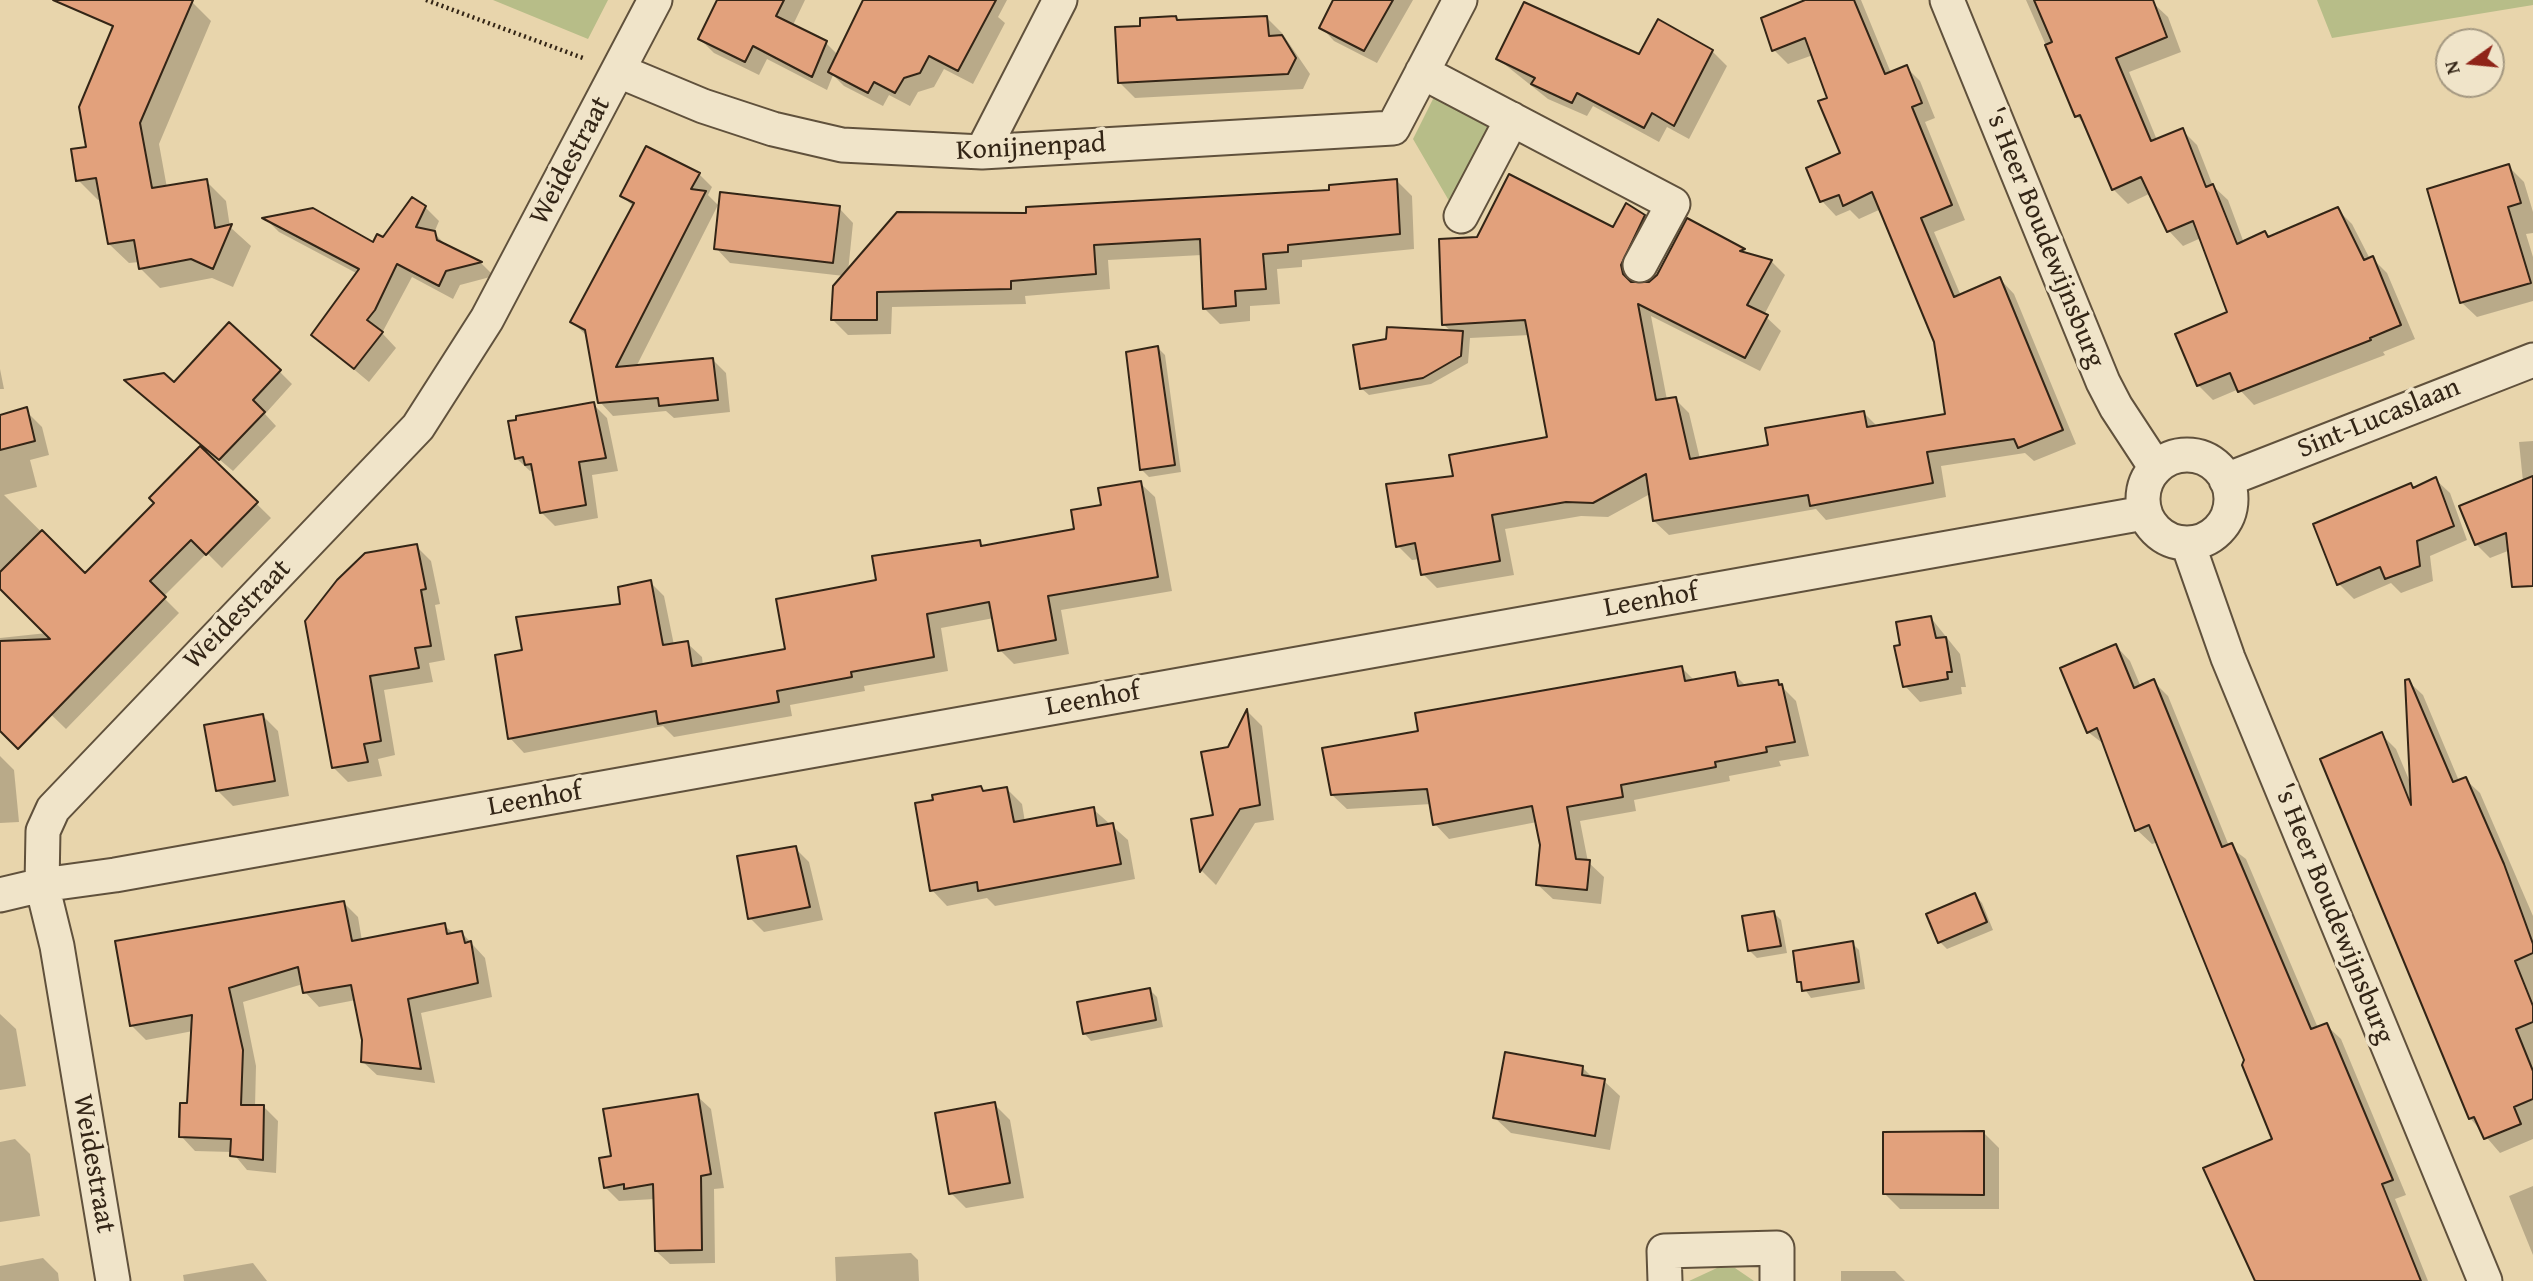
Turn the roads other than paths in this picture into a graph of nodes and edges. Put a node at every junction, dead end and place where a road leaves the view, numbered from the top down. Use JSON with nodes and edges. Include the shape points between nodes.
{"nodes":[{"id":1,"x":655,"y":0,"type":"edge"},
{"id":2,"x":1060,"y":0,"type":"edge"},
{"id":3,"x":1460,"y":0,"type":"edge"},
{"id":4,"x":1947,"y":0,"type":"edge"},
{"id":5,"x":620,"y":71,"type":"junction"},
{"id":6,"x":1422,"y":72,"type":"junction"},
{"id":7,"x":1511,"y":119,"type":"junction"},
{"id":8,"x":982,"y":152,"type":"junction"},
{"id":9,"x":1461,"y":216,"type":"dead end"},
{"id":10,"x":1640,"y":265,"type":"dead end"},
{"id":11,"x":2533,"y":360,"type":"edge"},
{"id":12,"x":2156,"y":468,"type":"junction"},
{"id":13,"x":2226,"y":480,"type":"junction"},
{"id":14,"x":2144,"y":513,"type":"junction"},
{"id":15,"x":2188,"y":544,"type":"junction"},
{"id":16,"x":42,"y":885,"type":"junction"},
{"id":17,"x":0,"y":895,"type":"edge"},
{"id":18,"x":113,"y":1281,"type":"edge"},
{"id":19,"x":1665,"y":1281,"type":"edge"},
{"id":20,"x":1777,"y":1281,"type":"edge"},
{"id":21,"x":2485,"y":1281,"type":"edge"}],
"edges":[{"from":1,"to":5,"type":"street","name":"Weidestraat"},
{"from":2,"to":8,"type":"street"},
{"from":3,"to":6,"type":"street","name":"Konijnenpad"},
{"from":4,"to":12,"type":"street","name":"'s Heer Boudewijnsburg","via":[[2104,382]]},
{"from":5,"to":8,"type":"street","name":"Konijnenpad","via":[[703,106],[842,145]]},
{"from":5,"to":16,"type":"street","name":"Weidestraat","via":[[487,319],[418,427],[53,809],[43,831]]},
{"from":6,"to":7,"type":"street"},
{"from":6,"to":8,"type":"street","name":"Konijnenpad","via":[[1393,128]]},
{"from":7,"to":9,"type":"street"},
{"from":7,"to":10,"type":"street","via":[[1673,204]]},
{"from":11,"to":13,"type":"street","name":"Sint-Lucaslaan"},
{"from":12,"to":13,"type":"street","via":[[2184,455],[2200,457],[2220,470]]},
{"from":12,"to":14,"type":"street","via":[[2145,485]]},
{"from":13,"to":15,"type":"street","via":[[2227,518],[2206,540]]},
{"from":14,"to":15,"type":"street","via":[[2160,535]]},
{"from":14,"to":16,"type":"street","name":"Leenhof"},
{"from":15,"to":21,"type":"street","name":"'s Heer Boudewijnsburg","via":[[2228,658]]},
{"from":16,"to":17,"type":"street","name":"Leenhof"},
{"from":16,"to":18,"type":"street","name":"Weidestraat","via":[[57,946]]},
{"from":19,"to":20,"type":"street","via":[[1664,1251],[1777,1248]]}]}
